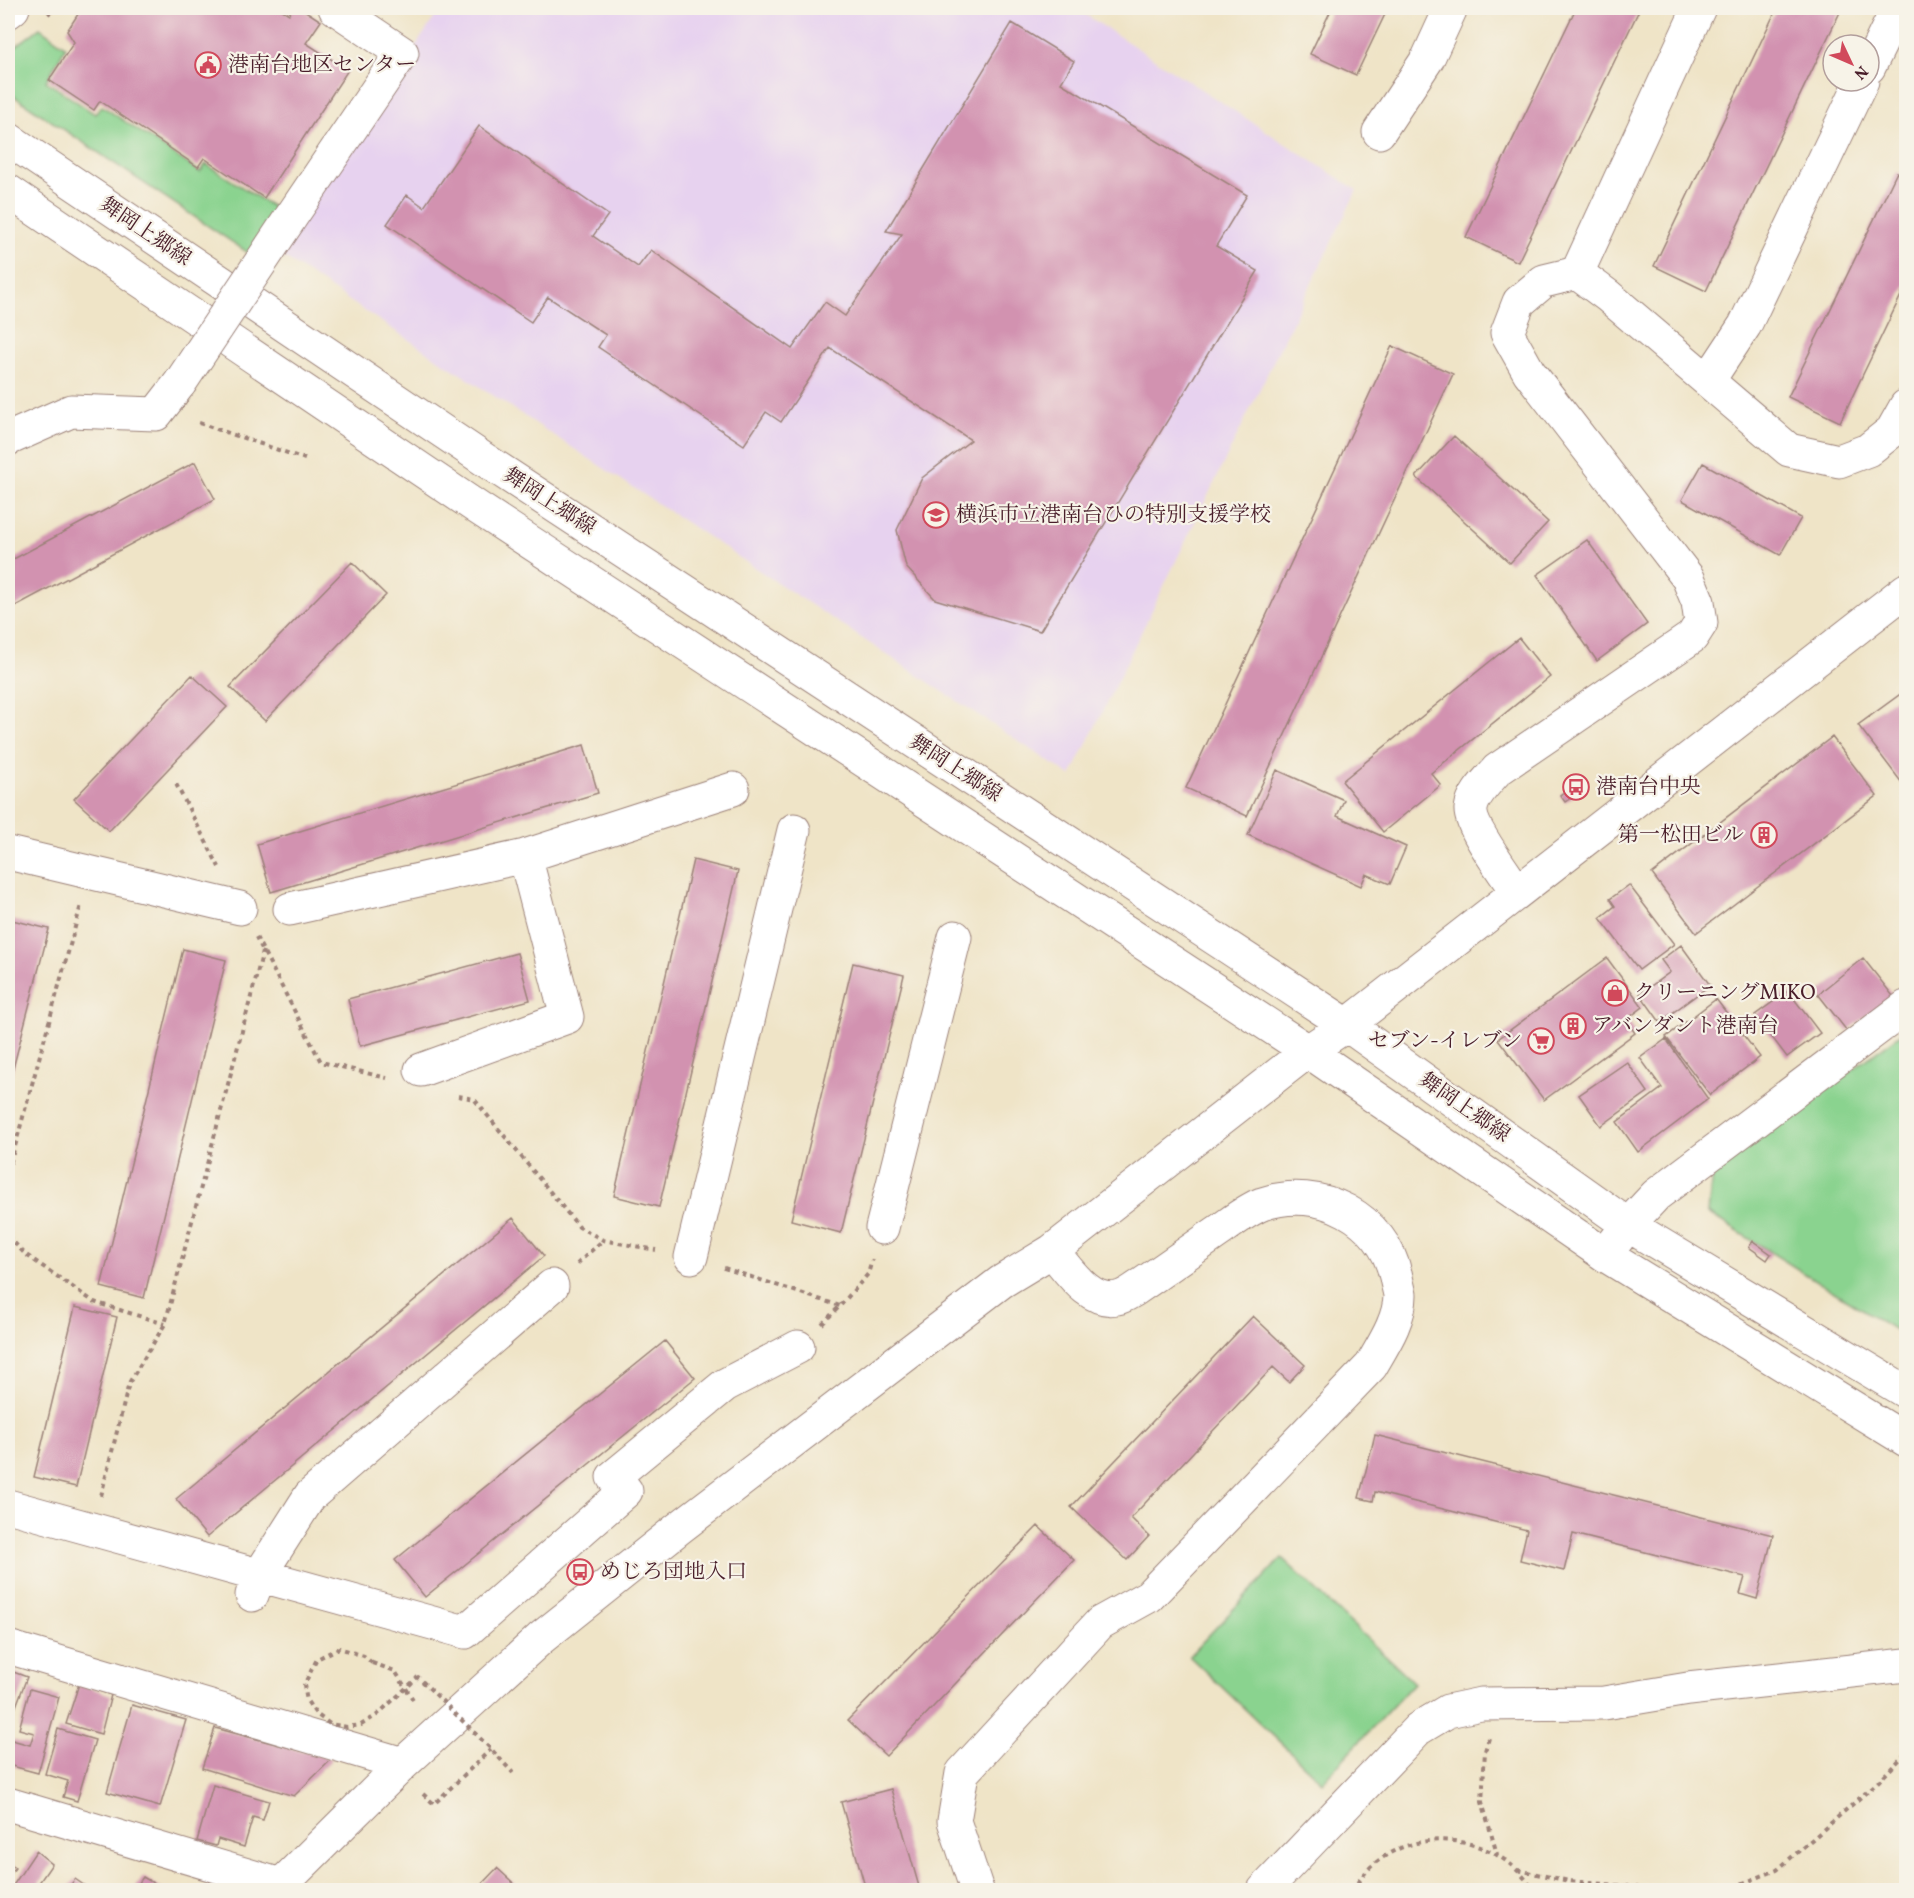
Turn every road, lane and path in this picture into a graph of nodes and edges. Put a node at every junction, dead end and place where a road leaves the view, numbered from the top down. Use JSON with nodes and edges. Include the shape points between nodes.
{"nodes":[{"id":1,"x":13,"y":8,"type":"edge"},
{"id":2,"x":335,"y":8,"type":"edge"},
{"id":3,"x":1451,"y":8,"type":"edge"},
{"id":4,"x":1699,"y":8,"type":"edge"},
{"id":5,"x":1902,"y":8,"type":"edge"},
{"id":6,"x":8,"y":12,"type":"edge"},
{"id":7,"x":1881,"y":43,"type":"edge"},
{"id":8,"x":1856,"y":93,"type":"edge"},
{"id":9,"x":1379,"y":132,"type":"dead end"},
{"id":10,"x":8,"y":139,"type":"edge"},
{"id":11,"x":8,"y":191,"type":"edge"},
{"id":12,"x":1577,"y":273,"type":"junction"},
{"id":13,"x":1708,"y":381,"type":"junction"},
{"id":14,"x":1906,"y":406,"type":"edge"},
{"id":15,"x":199,"y":423,"type":"dead end"},
{"id":16,"x":8,"y":439,"type":"edge"},
{"id":17,"x":305,"y":459,"type":"dead end"},
{"id":18,"x":1906,"y":590,"type":"edge"},
{"id":19,"x":176,"y":784,"type":"dead end"},
{"id":20,"x":733,"y":789,"type":"dead end"},
{"id":21,"x":794,"y":830,"type":"dead end"},
{"id":22,"x":8,"y":853,"type":"edge"},
{"id":23,"x":525,"y":856,"type":"junction"},
{"id":24,"x":89,"y":873,"type":"junction"},
{"id":25,"x":1517,"y":892,"type":"junction"},
{"id":26,"x":240,"y":908,"type":"junction"},
{"id":27,"x":290,"y":909,"type":"dead end"},
{"id":28,"x":955,"y":937,"type":"dead end"},
{"id":29,"x":263,"y":950,"type":"junction"},
{"id":30,"x":1906,"y":1007,"type":"edge"},
{"id":31,"x":1347,"y":1025,"type":"junction"},
{"id":32,"x":1308,"y":1051,"type":"junction"},
{"id":33,"x":409,"y":1075,"type":"joint"},
{"id":34,"x":452,"y":1094,"type":"dead end"},
{"id":35,"x":8,"y":1172,"type":"edge"},
{"id":36,"x":1628,"y":1225,"type":"junction"},
{"id":37,"x":882,"y":1228,"type":"joint"},
{"id":38,"x":8,"y":1236,"type":"edge"},
{"id":39,"x":1052,"y":1251,"type":"junction"},
{"id":40,"x":1605,"y":1255,"type":"junction"},
{"id":41,"x":691,"y":1257,"type":"junction"},
{"id":42,"x":552,"y":1286,"type":"dead end"},
{"id":43,"x":840,"y":1306,"type":"junction"},
{"id":44,"x":165,"y":1324,"type":"junction"},
{"id":45,"x":798,"y":1347,"type":"joint"},
{"id":46,"x":1906,"y":1392,"type":"edge"},
{"id":47,"x":1906,"y":1440,"type":"edge"},
{"id":48,"x":8,"y":1506,"type":"edge"},
{"id":49,"x":92,"y":1530,"type":"junction"},
{"id":50,"x":256,"y":1585,"type":"junction"},
{"id":51,"x":8,"y":1647,"type":"edge"},
{"id":52,"x":1906,"y":1665,"type":"edge"},
{"id":53,"x":414,"y":1701,"type":"dead end"},
{"id":54,"x":1497,"y":1704,"type":"junction"},
{"id":55,"x":491,"y":1749,"type":"junction"},
{"id":56,"x":1906,"y":1753,"type":"edge"},
{"id":57,"x":403,"y":1764,"type":"junction"},
{"id":58,"x":513,"y":1773,"type":"dead end"},
{"id":59,"x":420,"y":1791,"type":"dead end"},
{"id":60,"x":8,"y":1804,"type":"edge"},
{"id":61,"x":1497,"y":1855,"type":"junction"},
{"id":62,"x":1517,"y":1870,"type":"junction"},
{"id":63,"x":1752,"y":1880,"type":"junction"},
{"id":64,"x":279,"y":1888,"type":"edge"},
{"id":65,"x":977,"y":1890,"type":"edge"},
{"id":66,"x":1264,"y":1890,"type":"edge"},
{"id":67,"x":1352,"y":1890,"type":"edge"},
{"id":68,"x":1533,"y":1890,"type":"edge"},
{"id":69,"x":1653,"y":1890,"type":"edge"},
{"id":70,"x":1725,"y":1890,"type":"edge"},
{"id":71,"x":1749,"y":1890,"type":"edge"}],
"edges":[{"from":1,"to":6,"type":"street"},
{"from":2,"to":16,"type":"street","bridge":true,"via":[[402,52],[180,383],[156,414],[72,411]]},
{"from":3,"to":9,"type":"street","via":[[1428,58]]},
{"from":4,"to":12,"type":"street"},
{"from":5,"to":7,"type":"street","via":[[1896,12]]},
{"from":8,"to":13,"type":"street","via":[[1745,325]]},
{"from":10,"to":31,"type":"street","name":"舞岡上郷線","via":[[488,462]]},
{"from":11,"to":32,"type":"street","name":"舞岡上郷線","via":[[478,508]]},
{"from":12,"to":13,"type":"street"},
{"from":12,"to":25,"type":"street","via":[[1544,281],[1519,302],[1507,333],[1529,372],[1688,578],[1701,623],[1692,637],[1497,770],[1475,797],[1471,811],[1479,833]]},
{"from":13,"to":14,"type":"street","via":[[1789,450],[1839,461],[1868,450],[1892,430]]},
{"from":15,"to":17,"type":"path"},
{"from":18,"to":25,"type":"street"},
{"from":19,"to":26,"type":"path"},
{"from":20,"to":23,"type":"street"},
{"from":21,"to":41,"type":"street"},
{"from":22,"to":24,"type":"street"},
{"from":23,"to":27,"type":"street"},
{"from":23,"to":33,"type":"street","via":[[567,1017]]},
{"from":24,"to":26,"type":"street"},
{"from":24,"to":35,"type":"path"},
{"from":25,"to":31,"type":"street"},
{"from":26,"to":29,"type":"path"},
{"from":28,"to":37,"type":"street"},
{"from":29,"to":33,"type":"path","via":[[321,1062]]},
{"from":29,"to":44,"type":"path"},
{"from":30,"to":36,"type":"street","via":[[1656,1196]]},
{"from":31,"to":32,"type":"street"},
{"from":31,"to":36,"type":"street","name":"舞岡上郷線"},
{"from":32,"to":39,"type":"street"},
{"from":32,"to":40,"type":"street","name":"舞岡上郷線"},
{"from":34,"to":41,"type":"path","via":[[474,1100],[579,1227],[603,1240]]},
{"from":36,"to":40,"type":"street"},
{"from":36,"to":46,"type":"street","name":"舞岡上郷線"},
{"from":37,"to":43,"type":"path","via":[[868,1274]]},
{"from":38,"to":44,"type":"path","via":[[33,1260],[94,1302]]},
{"from":39,"to":57,"type":"street","via":[[1001,1282],[651,1550],[541,1638]]},
{"from":39,"to":65,"type":"street","via":[[1086,1290],[1108,1299],[1119,1298],[1262,1204],[1304,1199],[1349,1211],[1371,1229],[1387,1249],[1400,1296],[1395,1322],[1371,1366],[1149,1596],[1100,1623],[962,1773],[954,1821]]},
{"from":40,"to":47,"type":"street","name":"舞岡上郷線"},
{"from":41,"to":43,"type":"path"},
{"from":42,"to":50,"type":"street","via":[[310,1496]]},
{"from":43,"to":45,"type":"path"},
{"from":44,"to":49,"type":"path","via":[[129,1383]]},
{"from":45,"to":50,"type":"street","via":[[724,1385],[613,1477],[626,1491],[465,1632]]},
{"from":48,"to":49,"type":"street"},
{"from":49,"to":50,"type":"street"},
{"from":51,"to":57,"type":"street"},
{"from":52,"to":54,"type":"street","via":[[1688,1689],[1604,1703]]},
{"from":53,"to":55,"type":"path","bridge":true,"via":[[410,1694],[405,1686],[400,1678],[395,1671],[339,1648],[317,1659],[304,1685],[307,1701],[316,1714],[330,1724],[347,1727],[361,1725],[377,1715],[393,1701],[406,1688],[418,1677]]},
{"from":54,"to":61,"type":"path","via":[[1485,1751],[1482,1802]]},
{"from":54,"to":66,"type":"street","via":[[1448,1711],[1418,1729]]},
{"from":55,"to":58,"type":"path","bridge":true},
{"from":55,"to":59,"type":"path","via":[[435,1804]]},
{"from":56,"to":63,"type":"path","via":[[1777,1870]]},
{"from":57,"to":64,"type":"street"},
{"from":60,"to":64,"type":"street"},
{"from":61,"to":62,"type":"path"},
{"from":61,"to":67,"type":"path","via":[[1467,1843],[1426,1841],[1402,1847],[1380,1859]]},
{"from":62,"to":68,"type":"path"},
{"from":62,"to":69,"type":"path","via":[[1569,1881]]},
{"from":63,"to":70,"type":"path"},
{"from":63,"to":71,"type":"path"}]}
